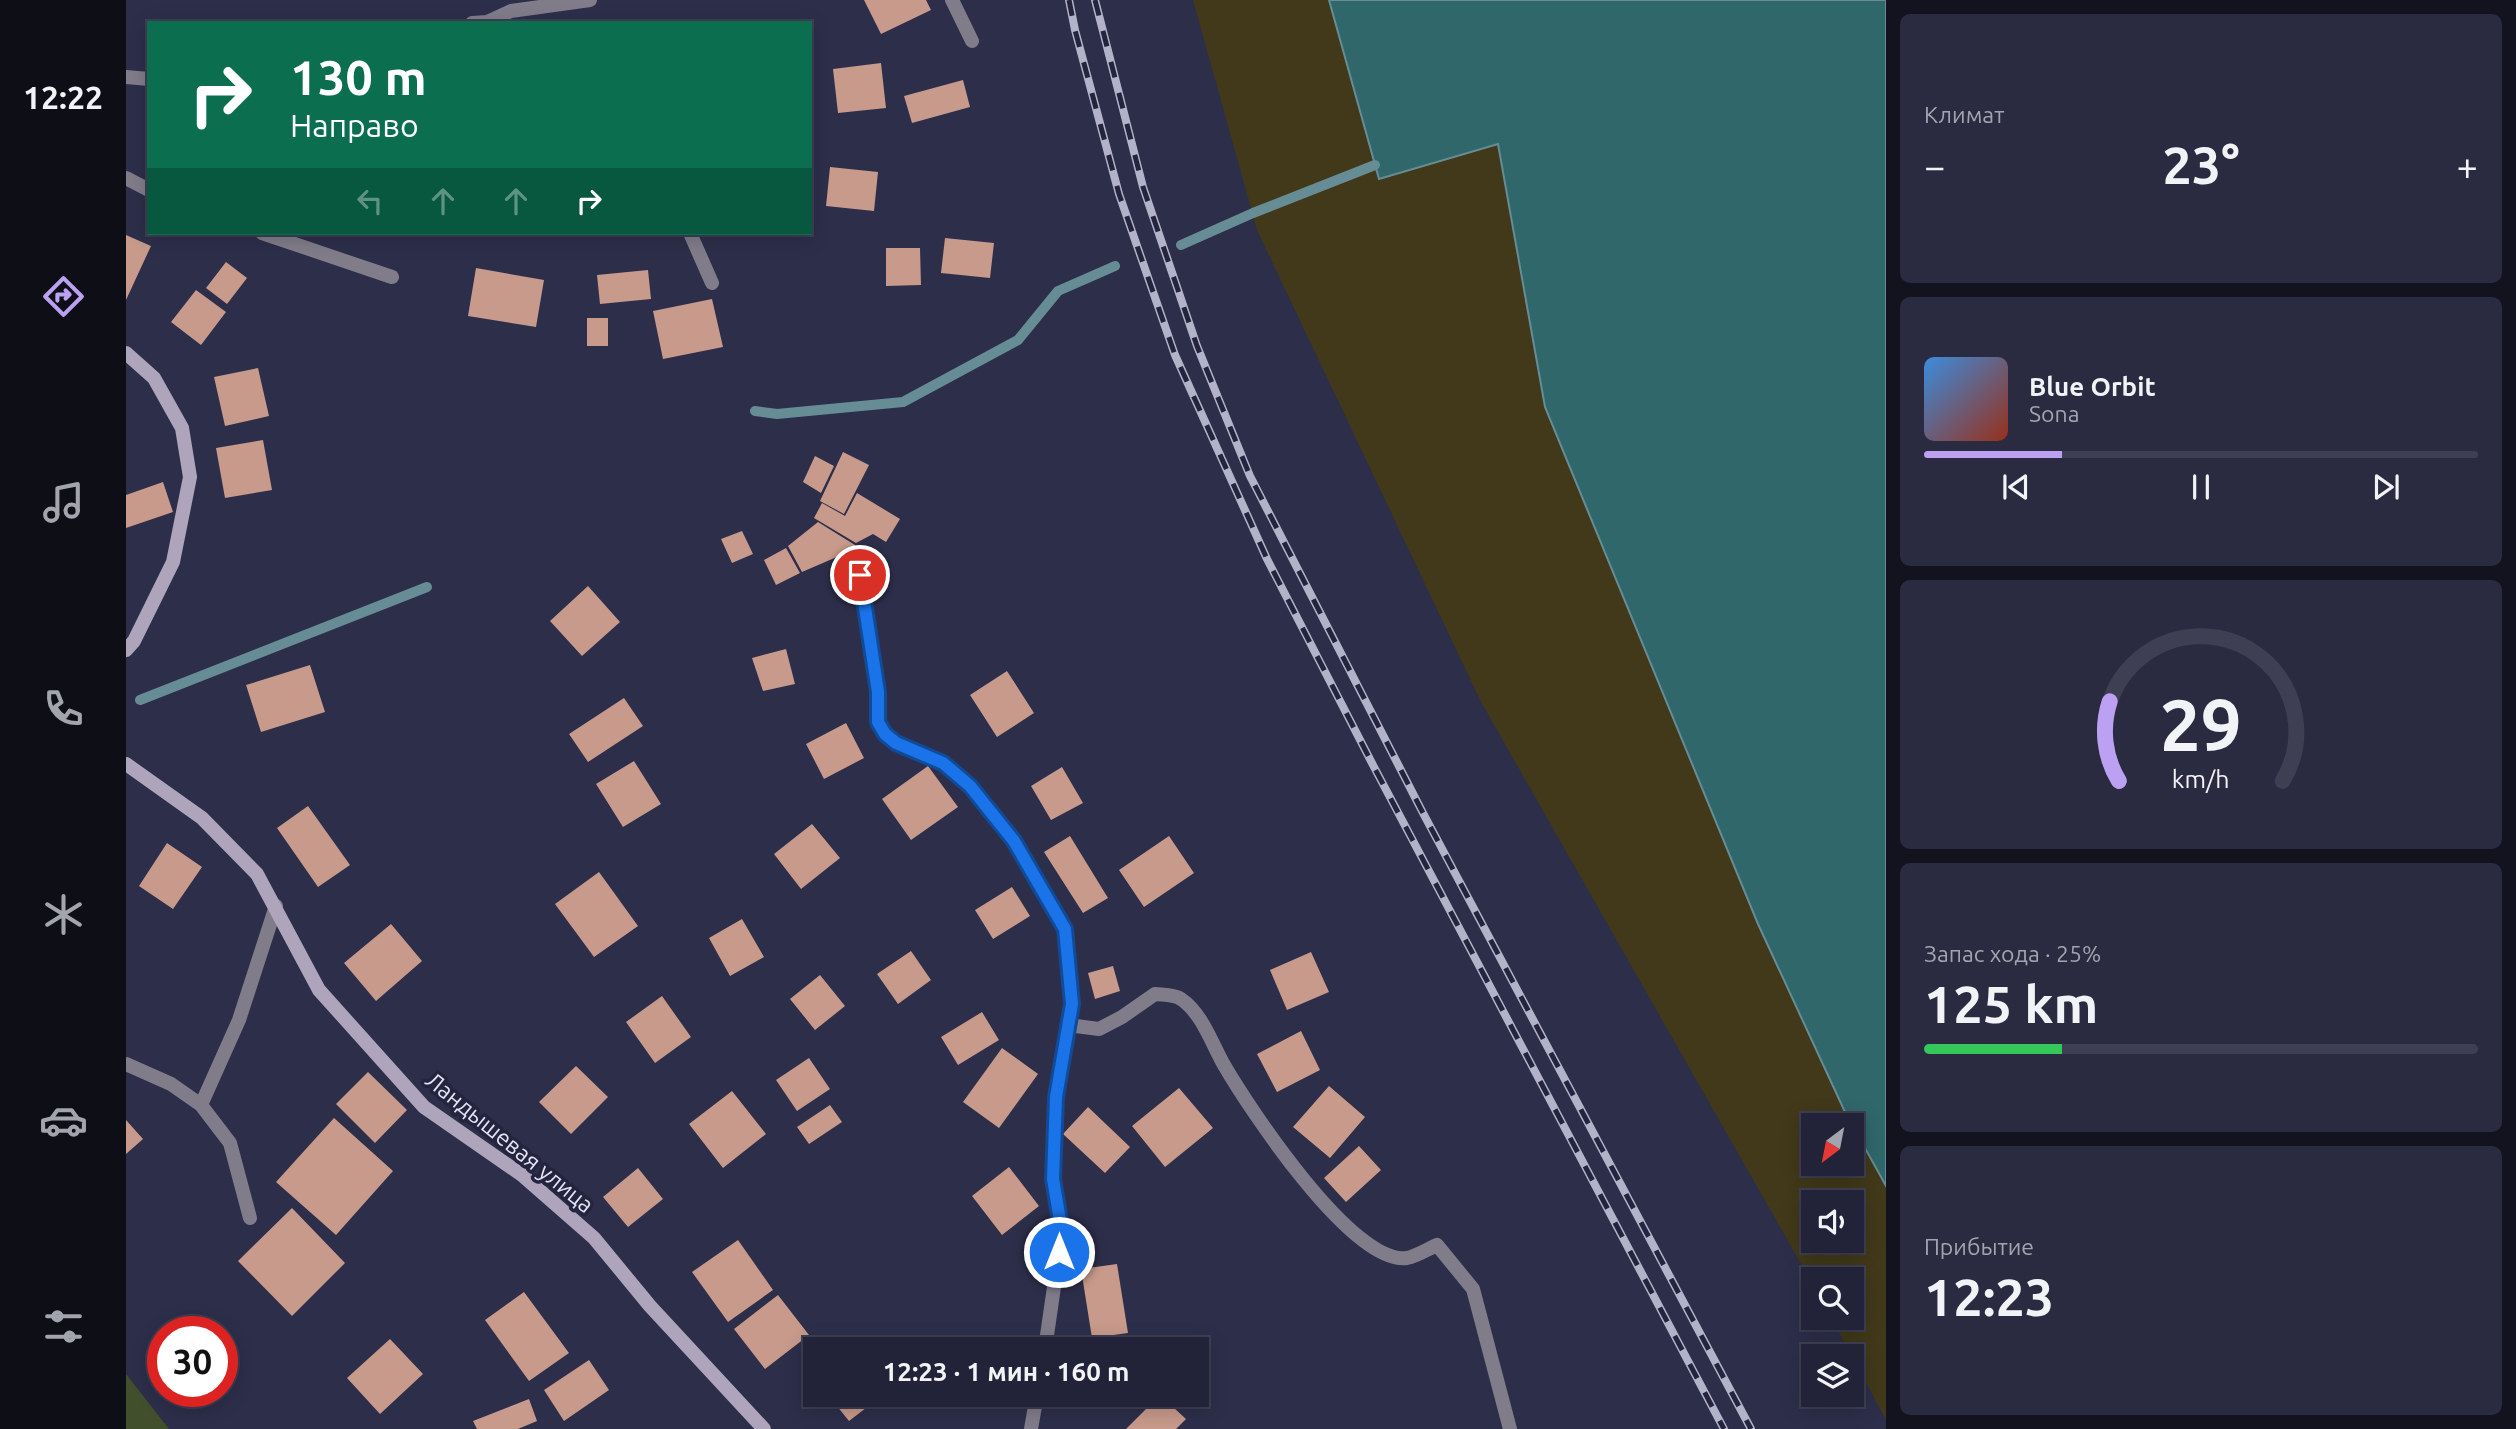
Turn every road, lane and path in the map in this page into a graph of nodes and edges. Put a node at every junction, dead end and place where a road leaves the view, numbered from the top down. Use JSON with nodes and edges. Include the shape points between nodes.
{"nodes":[{"id":1,"x":590,"y":0,"type":"edge"},
{"id":2,"x":952,"y":0,"type":"edge"},
{"id":3,"x":490,"y":21,"type":"edge"},
{"id":4,"x":972,"y":41,"type":"dead end"},
{"id":5,"x":126,"y":77,"type":"edge"},
{"id":6,"x":147,"y":79,"type":"edge"},
{"id":7,"x":126,"y":178,"type":"edge"},
{"id":8,"x":147,"y":189,"type":"edge"},
{"id":9,"x":268,"y":235,"type":"edge"},
{"id":10,"x":691,"y":235,"type":"edge"},
{"id":11,"x":393,"y":277,"type":"dead end"},
{"id":12,"x":712,"y":284,"type":"dead end"},
{"id":13,"x":126,"y":353,"type":"edge"},
{"id":14,"x":860,"y":575,"type":"dead end"},
{"id":15,"x":126,"y":650,"type":"edge"},
{"id":16,"x":126,"y":764,"type":"edge"},
{"id":17,"x":276,"y":906,"type":"junction"},
{"id":18,"x":1068,"y":1025,"type":"junction"},
{"id":19,"x":126,"y":1064,"type":"edge"},
{"id":20,"x":201,"y":1105,"type":"junction"},
{"id":21,"x":250,"y":1218,"type":"dead end"},
{"id":22,"x":1047,"y":1337,"type":"edge"},
{"id":23,"x":1035,"y":1407,"type":"edge"},
{"id":24,"x":764,"y":1429,"type":"edge"},
{"id":25,"x":1031,"y":1429,"type":"edge"},
{"id":26,"x":1510,"y":1429,"type":"edge"}],
"edges":[{"from":1,"to":3,"type":"street","via":[[511,11]]},
{"from":2,"to":4,"type":"street"},
{"from":5,"to":6,"type":"street"},
{"from":7,"to":8,"type":"street"},
{"from":9,"to":11,"type":"street"},
{"from":10,"to":12,"type":"street"},
{"from":13,"to":15,"type":"street","via":[[155,378],[182,428],[190,477],[173,562]]},
{"from":14,"to":18,"type":"street","via":[[878,692],[878,722],[896,743],[943,763],[970,786],[1014,841],[1065,929],[1072,1004]]},
{"from":16,"to":17,"type":"street","name":"Ландышевая улица","via":[[202,818],[257,874]]},
{"from":17,"to":20,"type":"street","via":[[239,1020]]},
{"from":17,"to":24,"type":"street","name":"Ландышевая улица","via":[[319,990],[378,1058],[424,1107],[522,1175],[594,1238]]},
{"from":18,"to":22,"type":"street","via":[[1056,1097],[1053,1179],[1062,1232]]},
{"from":18,"to":26,"type":"street","via":[[1098,1029],[1155,994],[1179,997],[1196,1014],[1270,1137],[1339,1219],[1380,1252],[1406,1258],[1437,1245],[1473,1289]]},
{"from":19,"to":20,"type":"street","via":[[171,1084]]},
{"from":20,"to":21,"type":"street","via":[[230,1143]]},
{"from":23,"to":25,"type":"street"}]}
